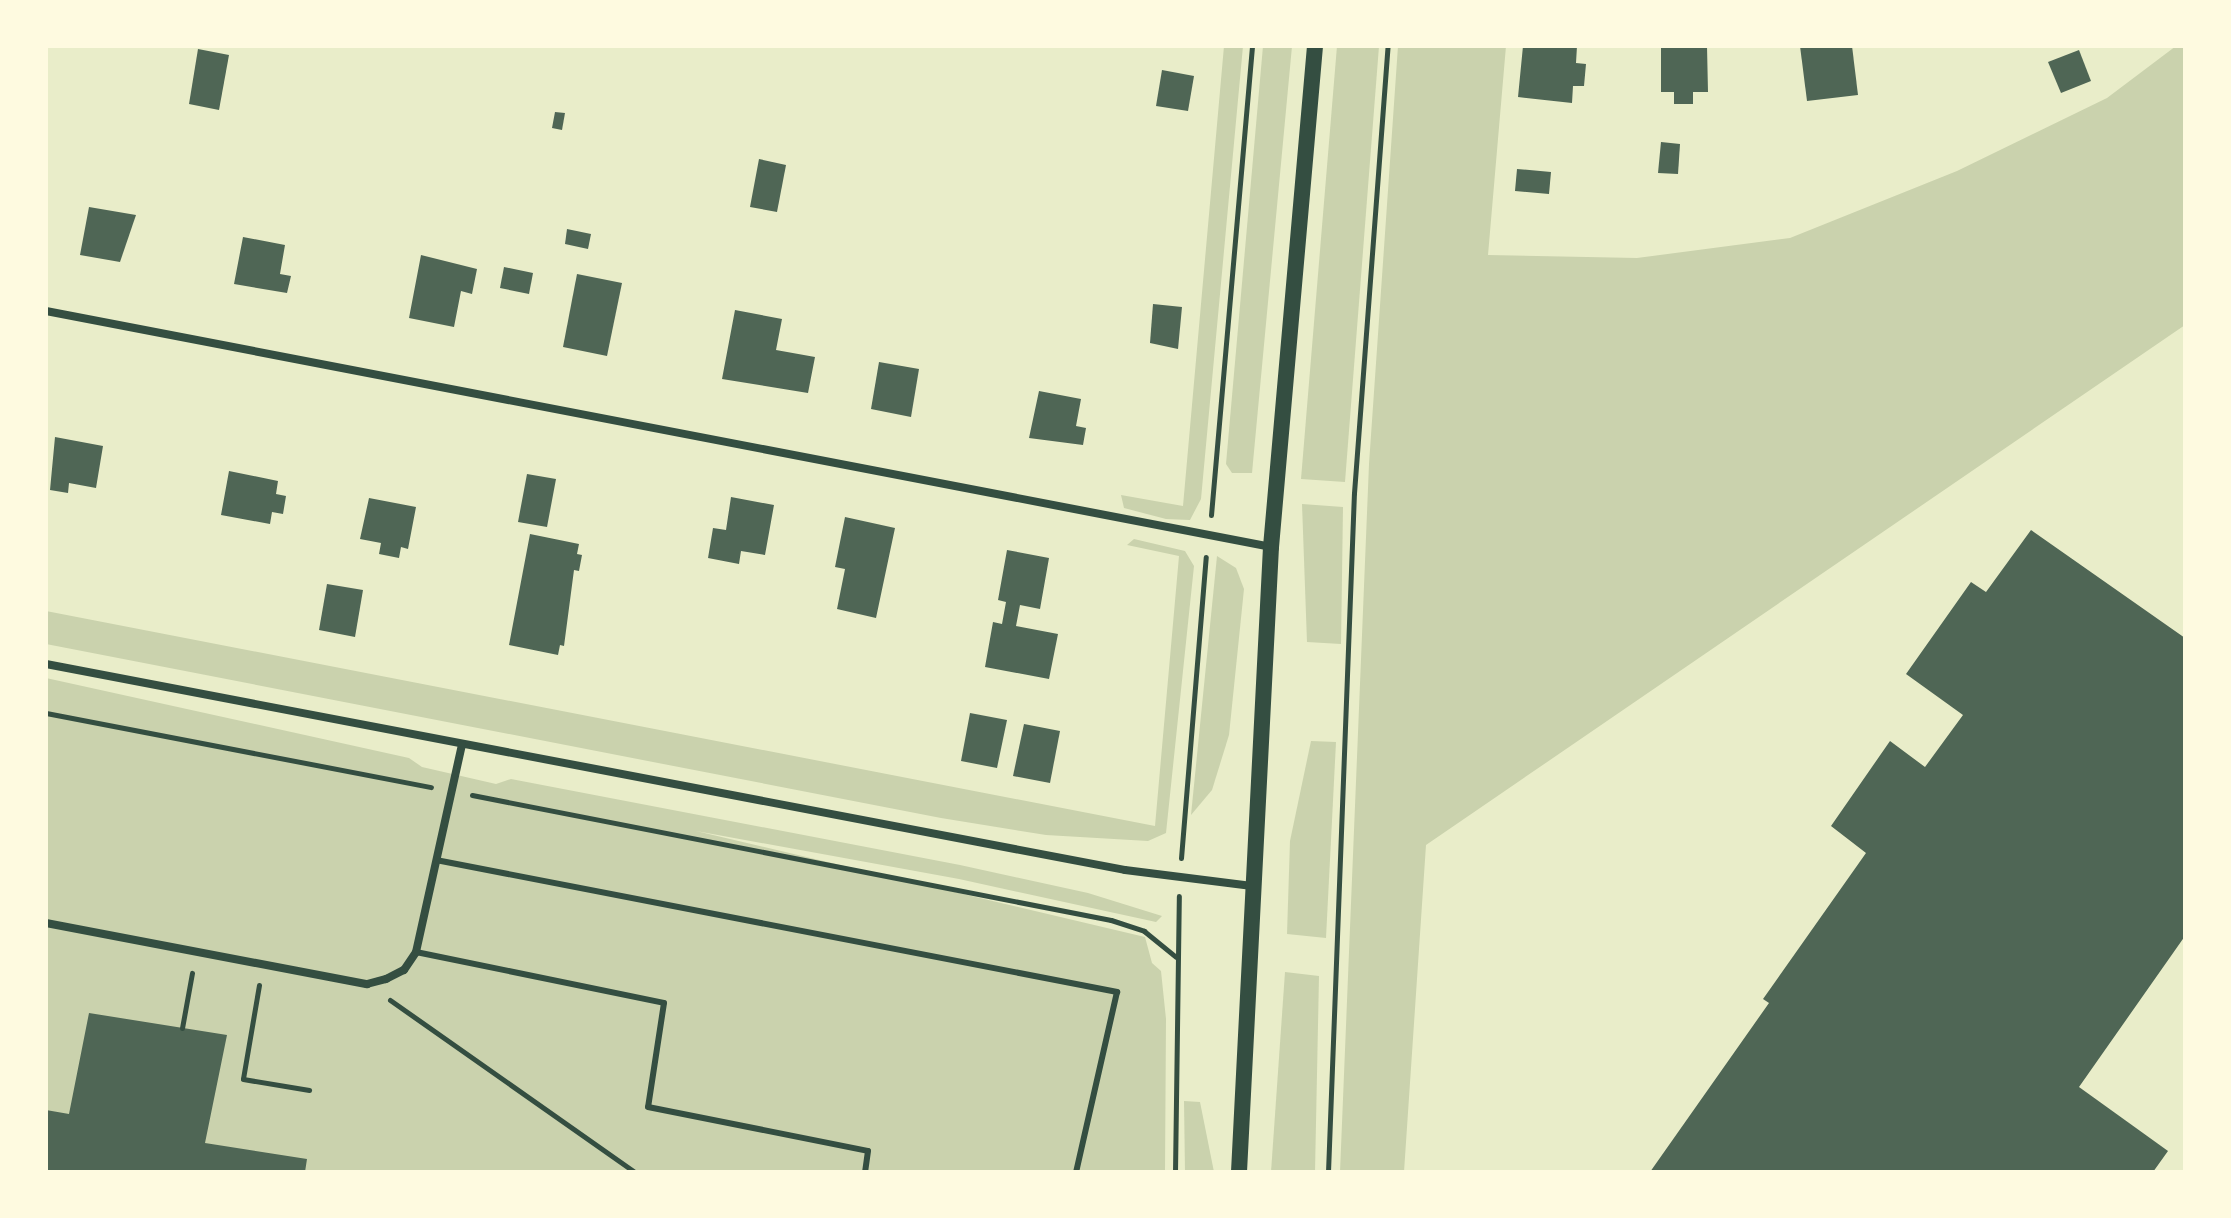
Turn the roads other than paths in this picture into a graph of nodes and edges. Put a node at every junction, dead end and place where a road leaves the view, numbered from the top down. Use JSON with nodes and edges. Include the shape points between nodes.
{"nodes":[{"id":1,"x":1315,"y":46,"type":"edge"},
{"id":2,"x":46,"y":311,"type":"edge"},
{"id":3,"x":1271,"y":547,"type":"junction"},
{"id":4,"x":46,"y":664,"type":"edge"},
{"id":5,"x":462,"y":745,"type":"junction"},
{"id":6,"x":436,"y":860,"type":"junction"},
{"id":7,"x":1252,"y":886,"type":"junction"},
{"id":8,"x":46,"y":923,"type":"edge"},
{"id":9,"x":416,"y":952,"type":"junction"},
{"id":10,"x":865,"y":1172,"type":"edge"},
{"id":11,"x":1076,"y":1172,"type":"edge"},
{"id":12,"x":1239,"y":1172,"type":"edge"}],
"edges":[{"from":1,"to":3,"type":"main road"},
{"from":2,"to":3,"type":"street"},
{"from":3,"to":7,"type":"main road"},
{"from":4,"to":5,"type":"street"},
{"from":5,"to":6,"type":"street"},
{"from":5,"to":7,"type":"street","via":[[1125,870]]},
{"from":6,"to":9,"type":"street"},
{"from":6,"to":11,"type":"lane","via":[[1117,992]]},
{"from":7,"to":12,"type":"main road"},
{"from":8,"to":9,"type":"street","via":[[367,984],[404,970]]},
{"from":9,"to":10,"type":"lane","via":[[664,1003],[648,1107],[868,1151]]}]}
